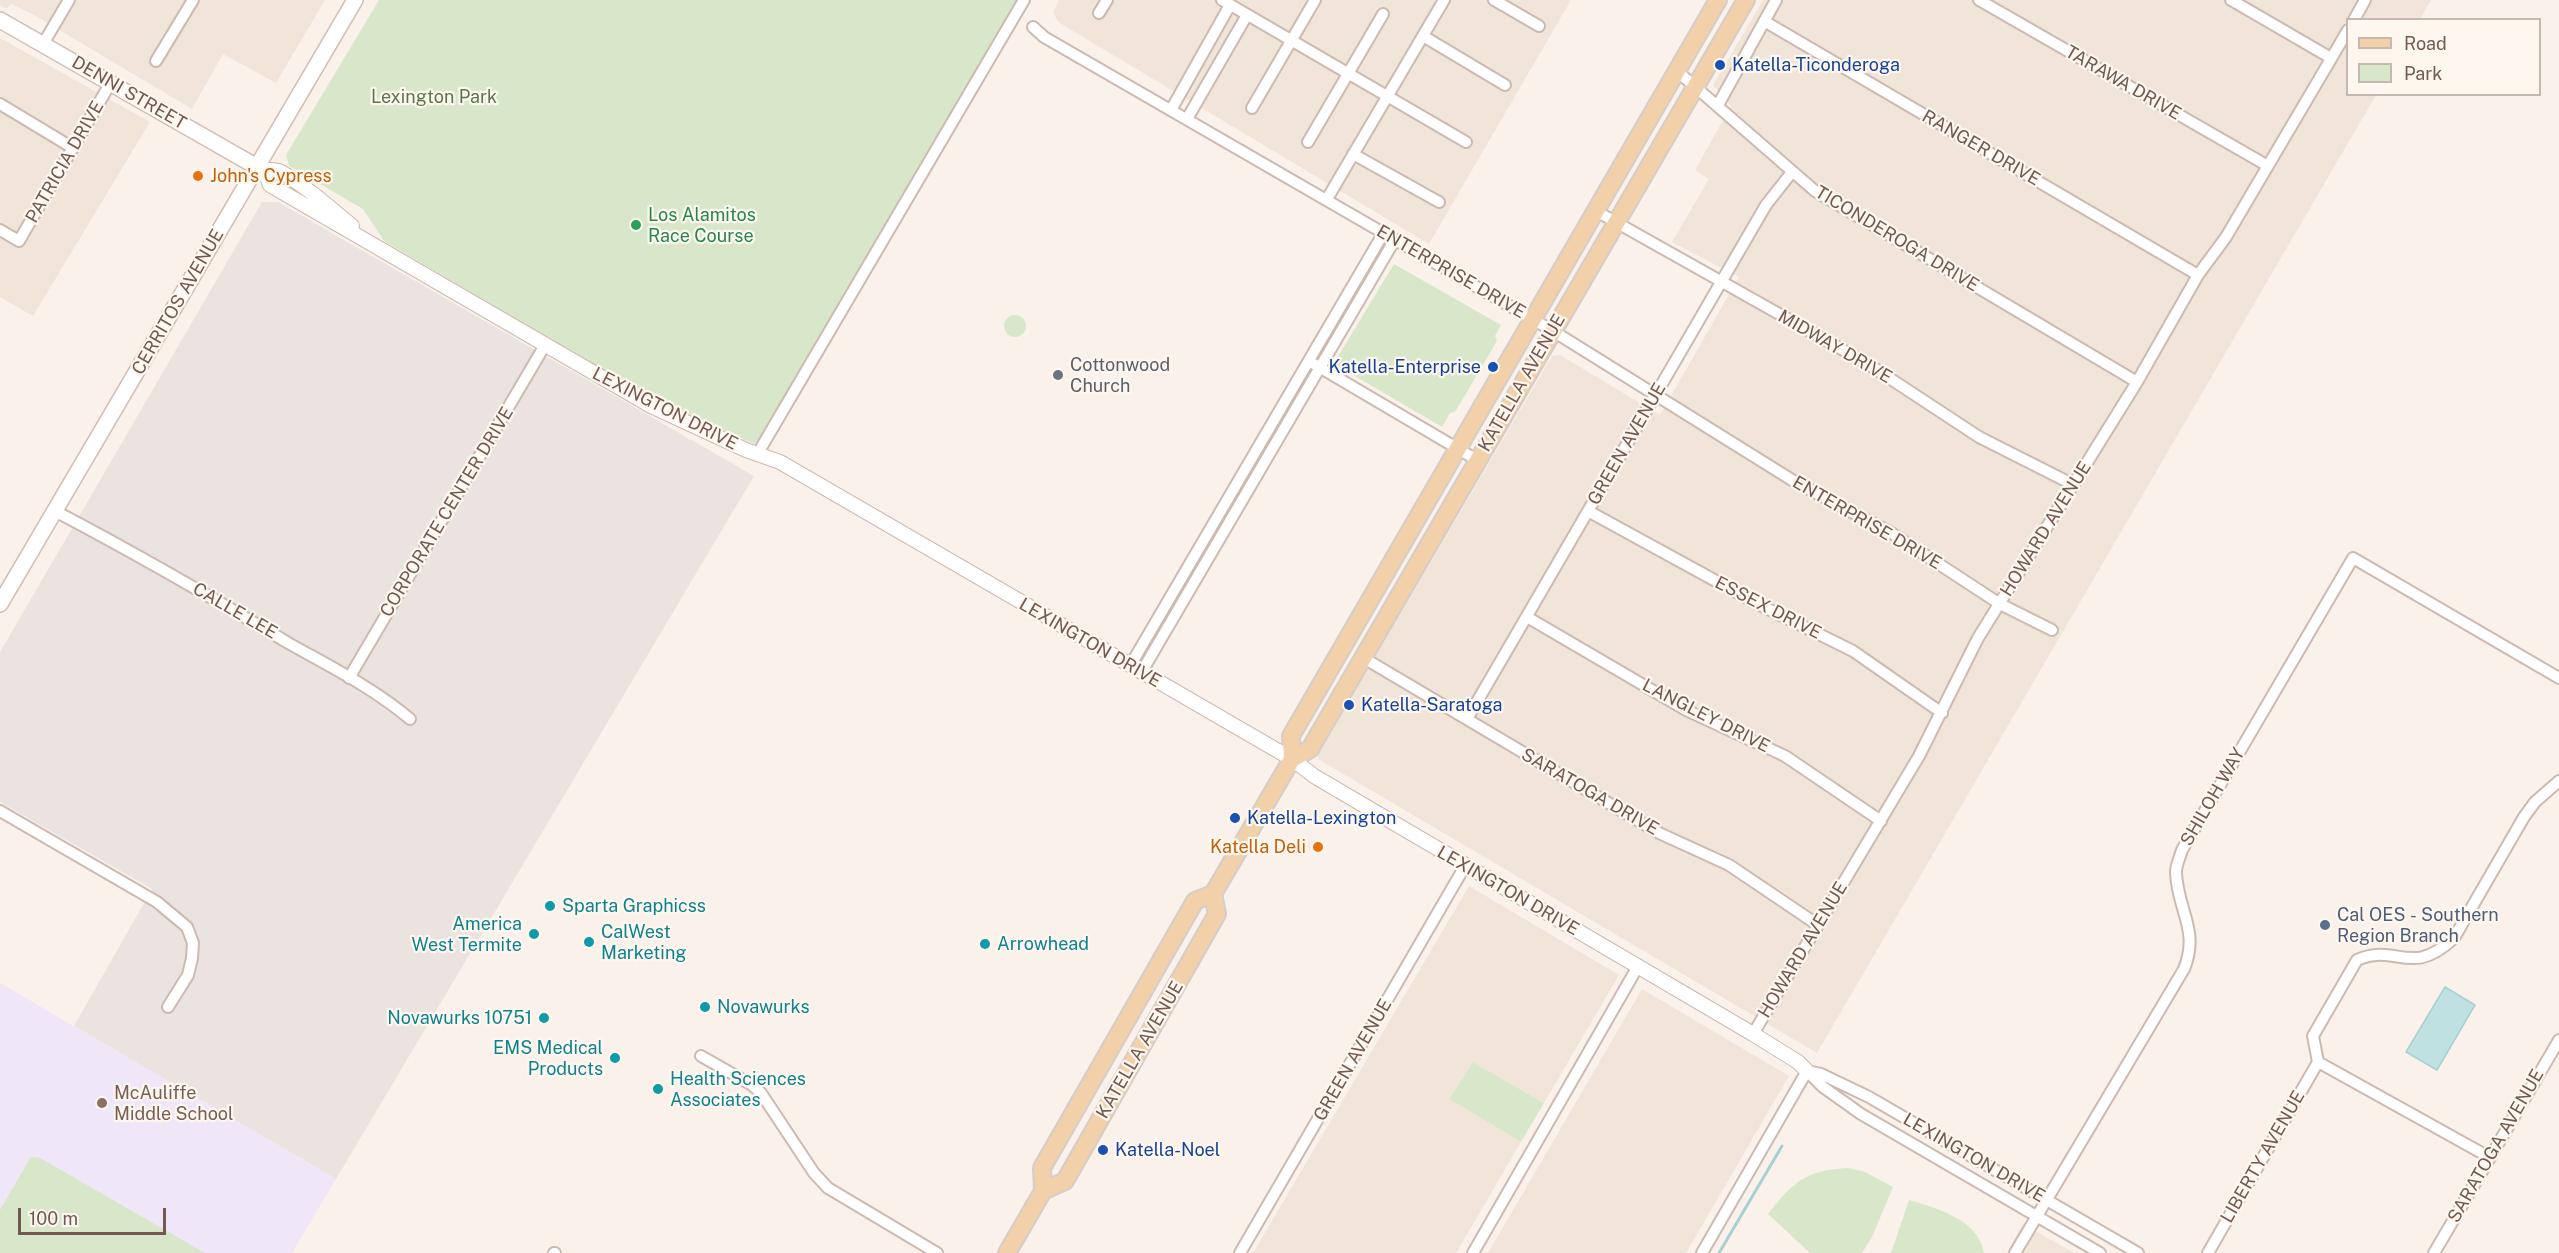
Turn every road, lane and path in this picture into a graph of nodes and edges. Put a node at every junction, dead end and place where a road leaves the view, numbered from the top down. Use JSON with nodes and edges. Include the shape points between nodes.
{"nodes":[{"id":1,"x":69,"y":0,"type":"edge"},
{"id":2,"x":193,"y":0,"type":"edge"},
{"id":3,"x":355,"y":0,"type":"edge"},
{"id":4,"x":1024,"y":0,"type":"edge"},
{"id":5,"x":1107,"y":0,"type":"edge"},
{"id":6,"x":1315,"y":0,"type":"edge"},
{"id":7,"x":1444,"y":0,"type":"edge"},
{"id":8,"x":1494,"y":0,"type":"edge"},
{"id":9,"x":1718,"y":0,"type":"edge"},
{"id":10,"x":1746,"y":0,"type":"edge"},
{"id":11,"x":1776,"y":0,"type":"edge"},
{"id":12,"x":1979,"y":0,"type":"edge"},
{"id":13,"x":2231,"y":0,"type":"edge"},
{"id":14,"x":2365,"y":0,"type":"edge"},
{"id":15,"x":1226,"y":3,"type":"edge"},
{"id":16,"x":1099,"y":14,"type":"dead end"},
{"id":17,"x":1383,"y":14,"type":"dead end"},
{"id":18,"x":1247,"y":15,"type":"junction"},
{"id":19,"x":2355,"y":18,"type":"edge"},
{"id":20,"x":0,"y":20,"type":"edge"},
{"id":21,"x":1764,"y":21,"type":"junction"},
{"id":22,"x":1539,"y":26,"type":"dead end"},
{"id":23,"x":1034,"y":27,"type":"dead end"},
{"id":24,"x":2346,"y":33,"type":"edge"},
{"id":25,"x":1423,"y":36,"type":"junction"},
{"id":26,"x":1292,"y":41,"type":"junction"},
{"id":27,"x":43,"y":44,"type":"junction"},
{"id":28,"x":2331,"y":58,"type":"junction"},
{"id":29,"x":156,"y":62,"type":"dead end"},
{"id":30,"x":1677,"y":71,"type":"junction"},
{"id":31,"x":1348,"y":73,"type":"junction"},
{"id":32,"x":111,"y":82,"type":"junction"},
{"id":33,"x":1505,"y":85,"type":"dead end"},
{"id":34,"x":1696,"y":85,"type":"junction"},
{"id":35,"x":1386,"y":95,"type":"junction"},
{"id":36,"x":0,"y":104,"type":"edge"},
{"id":37,"x":1718,"y":105,"type":"junction"},
{"id":38,"x":1252,"y":108,"type":"dead end"},
{"id":39,"x":1171,"y":110,"type":"junction"},
{"id":40,"x":1186,"y":119,"type":"junction"},
{"id":41,"x":1466,"y":141,"type":"dead end"},
{"id":42,"x":1308,"y":142,"type":"dead end"},
{"id":43,"x":73,"y":148,"type":"junction"},
{"id":44,"x":1353,"y":154,"type":"junction"},
{"id":45,"x":2268,"y":166,"type":"junction"},
{"id":46,"x":261,"y":169,"type":"junction"},
{"id":47,"x":1792,"y":172,"type":"junction"},
{"id":48,"x":1327,"y":199,"type":"junction"},
{"id":49,"x":1438,"y":202,"type":"dead end"},
{"id":50,"x":1596,"y":211,"type":"junction"},
{"id":51,"x":1616,"y":222,"type":"junction"},
{"id":52,"x":0,"y":230,"type":"edge"},
{"id":53,"x":1383,"y":234,"type":"junction"},
{"id":54,"x":1394,"y":241,"type":"junction"},
{"id":55,"x":2198,"y":275,"type":"junction"},
{"id":56,"x":1721,"y":283,"type":"junction"},
{"id":57,"x":1533,"y":320,"type":"junction"},
{"id":58,"x":1553,"y":331,"type":"junction"},
{"id":59,"x":545,"y":345,"type":"junction"},
{"id":60,"x":1309,"y":361,"type":"junction"},
{"id":61,"x":1320,"y":368,"type":"junction"},
{"id":62,"x":2137,"y":382,"type":"junction"},
{"id":63,"x":1656,"y":395,"type":"junction"},
{"id":64,"x":1458,"y":448,"type":"junction"},
{"id":65,"x":758,"y":453,"type":"junction"},
{"id":66,"x":1477,"y":460,"type":"junction"},
{"id":67,"x":2074,"y":484,"type":"junction"},
{"id":68,"x":55,"y":511,"type":"junction"},
{"id":69,"x":1588,"y":511,"type":"junction"},
{"id":70,"x":0,"y":604,"type":"edge"},
{"id":71,"x":2000,"y":604,"type":"junction"},
{"id":72,"x":1527,"y":617,"type":"junction"},
{"id":73,"x":2052,"y":630,"type":"dead end"},
{"id":74,"x":1362,"y":657,"type":"junction"},
{"id":75,"x":1136,"y":670,"type":"junction"},
{"id":76,"x":349,"y":678,"type":"junction"},
{"id":77,"x":2559,"y":678,"type":"edge"},
{"id":78,"x":1942,"y":713,"type":"junction"},
{"id":79,"x":410,"y":719,"type":"dead end"},
{"id":80,"x":1467,"y":719,"type":"junction"},
{"id":81,"x":1292,"y":759,"type":"junction"},
{"id":82,"x":2559,"y":781,"type":"edge"},
{"id":83,"x":0,"y":811,"type":"edge"},
{"id":84,"x":1881,"y":822,"type":"junction"},
{"id":85,"x":1465,"y":866,"type":"junction"},
{"id":86,"x":1213,"y":894,"type":"junction"},
{"id":87,"x":1818,"y":925,"type":"junction"},
{"id":88,"x":1637,"y":968,"type":"junction"},
{"id":89,"x":168,"y":1007,"type":"dead end"},
{"id":90,"x":1753,"y":1034,"type":"junction"},
{"id":91,"x":2559,"y":1040,"type":"edge"},
{"id":92,"x":701,"y":1056,"type":"dead end"},
{"id":93,"x":2318,"y":1062,"type":"junction"},
{"id":94,"x":1807,"y":1071,"type":"junction"},
{"id":95,"x":2489,"y":1158,"type":"junction"},
{"id":96,"x":1043,"y":1191,"type":"junction"},
{"id":97,"x":2048,"y":1201,"type":"junction"},
{"id":98,"x":2038,"y":1216,"type":"junction"},
{"id":99,"x":937,"y":1253,"type":"edge"},
{"id":100,"x":1007,"y":1253,"type":"edge"},
{"id":101,"x":1240,"y":1253,"type":"edge"},
{"id":102,"x":1473,"y":1253,"type":"edge"},
{"id":103,"x":1702,"y":1253,"type":"edge"},
{"id":104,"x":2015,"y":1253,"type":"edge"},
{"id":105,"x":2100,"y":1253,"type":"edge"},
{"id":106,"x":2138,"y":1253,"type":"edge"},
{"id":107,"x":2208,"y":1253,"type":"edge"},
{"id":108,"x":2434,"y":1253,"type":"edge"}],
"edges":[{"from":1,"to":27,"type":"street"},
{"from":2,"to":29,"type":"street"},
{"from":3,"to":46,"type":"main road","name":"CERRITOS AVENUE"},
{"from":4,"to":65,"type":"street"},
{"from":5,"to":16,"type":"street"},
{"from":6,"to":26,"type":"street"},
{"from":7,"to":25,"type":"street"},
{"from":8,"to":22,"type":"street"},
{"from":9,"to":30,"type":"main road","name":"KATELLA AVENUE"},
{"from":10,"to":34,"type":"main road","name":"KATELLA AVENUE"},
{"from":11,"to":21,"type":"street"},
{"from":12,"to":45,"type":"street","name":"TARAWA DRIVE"},
{"from":13,"to":28,"type":"street"},
{"from":14,"to":19,"type":"street"},
{"from":15,"to":18,"type":"street"},
{"from":15,"to":39,"type":"street"},
{"from":17,"to":31,"type":"street"},
{"from":18,"to":26,"type":"street"},
{"from":18,"to":40,"type":"street"},
{"from":20,"to":27,"type":"main road","name":"DENNI STREET"},
{"from":21,"to":37,"type":"street"},
{"from":21,"to":55,"type":"street","name":"RANGER DRIVE"},
{"from":23,"to":39,"type":"street","name":"ENTERPRISE DRIVE","via":[[1044,37]]},
{"from":24,"to":28,"type":"street","name":"HOWARD AVENUE"},
{"from":25,"to":33,"type":"street"},
{"from":25,"to":35,"type":"street"},
{"from":26,"to":31,"type":"street"},
{"from":26,"to":38,"type":"street"},
{"from":27,"to":32,"type":"main road","name":"DENNI STREET"},
{"from":28,"to":45,"type":"street","name":"HOWARD AVENUE"},
{"from":30,"to":34,"type":"street","name":"TICONDEROGA DRIVE"},
{"from":30,"to":50,"type":"main road","name":"KATELLA AVENUE"},
{"from":31,"to":35,"type":"street"},
{"from":31,"to":42,"type":"street"},
{"from":32,"to":43,"type":"street","name":"PATRICIA DRIVE"},
{"from":32,"to":46,"type":"main road","name":"DENNI STREET"},
{"from":34,"to":37,"type":"street","name":"TICONDEROGA DRIVE"},
{"from":34,"to":51,"type":"main road","name":"KATELLA AVENUE"},
{"from":35,"to":41,"type":"street"},
{"from":35,"to":44,"type":"street"},
{"from":36,"to":43,"type":"street"},
{"from":37,"to":47,"type":"street","name":"TICONDEROGA DRIVE"},
{"from":39,"to":40,"type":"street","name":"ENTERPRISE DRIVE"},
{"from":40,"to":48,"type":"street","name":"ENTERPRISE DRIVE"},
{"from":43,"to":52,"type":"street","name":"PATRICIA DRIVE","via":[[19,241]]},
{"from":44,"to":48,"type":"street"},
{"from":44,"to":49,"type":"street"},
{"from":45,"to":55,"type":"street","name":"HOWARD AVENUE","via":[[2226,237]]},
{"from":46,"to":59,"type":"street","name":"LEXINGTON DRIVE","via":[[270,185]]},
{"from":46,"to":68,"type":"main road","name":"CERRITOS AVENUE"},
{"from":47,"to":56,"type":"street","name":"GREEN AVENUE","via":[[1766,205]]},
{"from":47,"to":62,"type":"street","name":"TICONDEROGA DRIVE","via":[[1815,191]]},
{"from":48,"to":53,"type":"street","name":"ENTERPRISE DRIVE"},
{"from":50,"to":51,"type":"street","name":"MIDWAY DRIVE"},
{"from":50,"to":57,"type":"main road","name":"KATELLA AVENUE"},
{"from":51,"to":56,"type":"street","name":"MIDWAY DRIVE"},
{"from":51,"to":58,"type":"main road","name":"KATELLA AVENUE"},
{"from":53,"to":54,"type":"street","name":"ENTERPRISE DRIVE"},
{"from":53,"to":60,"type":"street"},
{"from":54,"to":57,"type":"street","name":"ENTERPRISE DRIVE"},
{"from":54,"to":61,"type":"street"},
{"from":55,"to":62,"type":"street","name":"HOWARD AVENUE"},
{"from":56,"to":63,"type":"street","name":"GREEN AVENUE"},
{"from":56,"to":67,"type":"street","name":"MIDWAY DRIVE","via":[[1868,364],[1979,437]]},
{"from":57,"to":58,"type":"street","name":"ENTERPRISE DRIVE"},
{"from":57,"to":64,"type":"main road","name":"KATELLA AVENUE"},
{"from":58,"to":63,"type":"street","name":"ENTERPRISE DRIVE"},
{"from":58,"to":66,"type":"main road","name":"KATELLA AVENUE"},
{"from":59,"to":65,"type":"street","name":"LEXINGTON DRIVE","via":[[651,406]]},
{"from":59,"to":76,"type":"street","name":"CORPORATE CENTER DRIVE"},
{"from":60,"to":61,"type":"street"},
{"from":60,"to":75,"type":"street"},
{"from":61,"to":64,"type":"street"},
{"from":61,"to":75,"type":"street"},
{"from":62,"to":67,"type":"street","name":"HOWARD AVENUE"},
{"from":63,"to":69,"type":"street","name":"GREEN AVENUE"},
{"from":63,"to":71,"type":"street","name":"ENTERPRISE DRIVE","via":[[1792,480],[1893,534]]},
{"from":64,"to":66,"type":"street"},
{"from":64,"to":81,"type":"main road","name":"KATELLA AVENUE","via":[[1291,736]]},
{"from":65,"to":75,"type":"street","name":"LEXINGTON DRIVE","via":[[780,462]]},
{"from":66,"to":74,"type":"main road","name":"KATELLA AVENUE"},
{"from":67,"to":71,"type":"street","name":"HOWARD AVENUE"},
{"from":68,"to":70,"type":"main road","name":"CERRITOS AVENUE"},
{"from":68,"to":76,"type":"street","name":"CALLE LEE"},
{"from":69,"to":72,"type":"street","name":"GREEN AVENUE"},
{"from":69,"to":78,"type":"street","name":"ESSEX DRIVE","via":[[1852,651]]},
{"from":71,"to":73,"type":"street","name":"ENTERPRISE DRIVE"},
{"from":71,"to":78,"type":"street","name":"HOWARD AVENUE","via":[[1978,638]]},
{"from":72,"to":80,"type":"street","name":"GREEN AVENUE"},
{"from":72,"to":84,"type":"street","name":"LANGLEY DRIVE","via":[[1686,710],[1785,756]]},
{"from":74,"to":80,"type":"street","name":"SARATOGA DRIVE"},
{"from":74,"to":81,"type":"main road","name":"KATELLA AVENUE","via":[[1310,749]]},
{"from":75,"to":81,"type":"street","name":"LEXINGTON DRIVE"},
{"from":76,"to":79,"type":"street","name":"CALLE LEE"},
{"from":77,"to":97,"type":"street","name":"SHILOH WAY","via":[[2353,558],[2182,850],[2176,869],[2177,883],[2192,943],[2190,954]]},
{"from":78,"to":84,"type":"street","name":"HOWARD AVENUE"},
{"from":80,"to":87,"type":"street","name":"SARATOGA DRIVE","via":[[1659,834],[1729,865]]},
{"from":81,"to":85,"type":"street","name":"LEXINGTON DRIVE"},
{"from":81,"to":86,"type":"main road","name":"KATELLA AVENUE"},
{"from":82,"to":93,"type":"street","via":[[2524,817],[2454,938],[2437,953],[2422,959],[2370,955],[2357,960],[2313,1036]]},
{"from":83,"to":89,"type":"street","via":[[157,902],[187,927],[193,943],[192,958],[180,992]]},
{"from":84,"to":87,"type":"street","name":"HOWARD AVENUE"},
{"from":85,"to":88,"type":"street","name":"LEXINGTON DRIVE"},
{"from":85,"to":101,"type":"street","name":"GREEN AVENUE"},
{"from":86,"to":96,"type":"main road","name":"KATELLA AVENUE","via":[[1195,901],[1042,1168]]},
{"from":86,"to":96,"type":"main road","name":"KATELLA AVENUE","via":[[1217,914],[1065,1181]]},
{"from":87,"to":90,"type":"street","name":"HOWARD AVENUE"},
{"from":88,"to":90,"type":"street","name":"LEXINGTON DRIVE"},
{"from":88,"to":102,"type":"street"},
{"from":90,"to":94,"type":"street","name":"LEXINGTON DRIVE"},
{"from":91,"to":95,"type":"street","name":"SARATOGA AVENUE"},
{"from":92,"to":99,"type":"street","via":[[761,1094],[828,1188]]},
{"from":93,"to":95,"type":"street"},
{"from":93,"to":107,"type":"street","name":"LIBERTY AVENUE"},
{"from":94,"to":97,"type":"street","name":"LEXINGTON DRIVE","via":[[1869,1097]]},
{"from":94,"to":98,"type":"street","name":"LEXINGTON DRIVE","via":[[1861,1114]]},
{"from":94,"to":103,"type":"street"},
{"from":95,"to":108,"type":"street","name":"SARATOGA AVENUE"},
{"from":96,"to":100,"type":"main road","name":"KATELLA AVENUE"},
{"from":97,"to":98,"type":"street","name":"SHILOH WAY"},
{"from":97,"to":106,"type":"street","name":"LEXINGTON DRIVE"},
{"from":98,"to":104,"type":"street","name":"SHILOH WAY"},
{"from":98,"to":105,"type":"street","name":"LEXINGTON DRIVE"}]}
